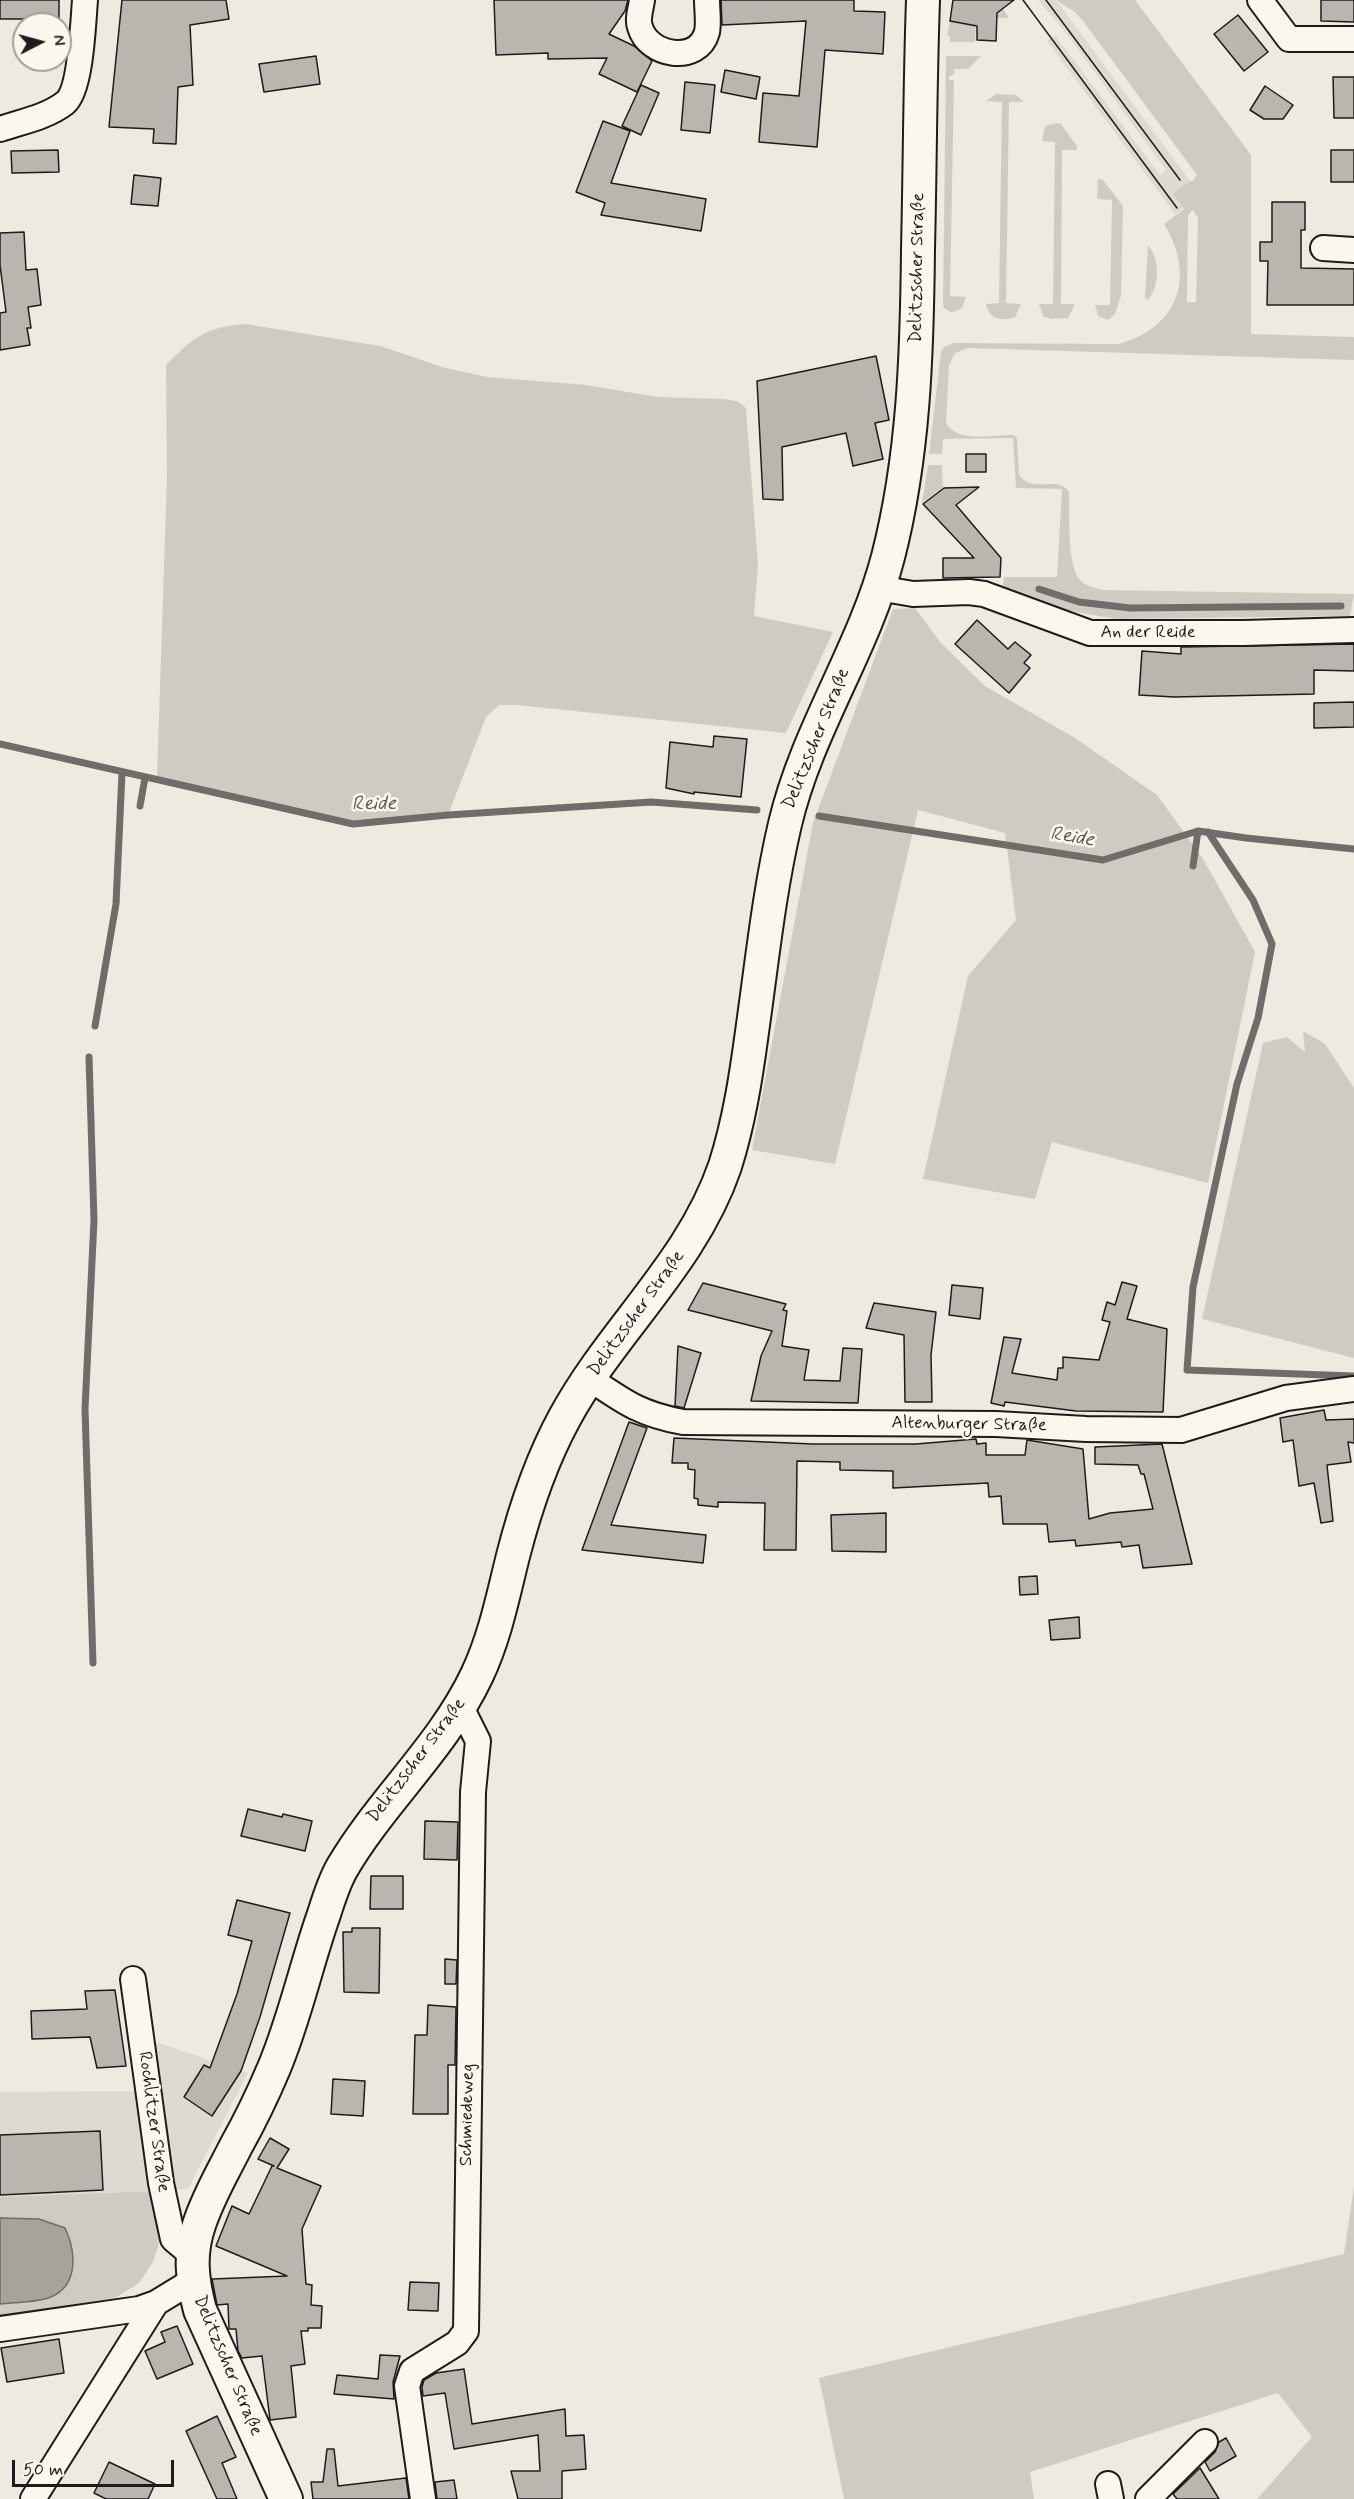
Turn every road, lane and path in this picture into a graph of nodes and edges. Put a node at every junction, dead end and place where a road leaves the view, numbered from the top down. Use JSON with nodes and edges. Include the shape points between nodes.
{"nodes":[{"id":1,"x":85,"y":0,"type":"edge"},
{"id":2,"x":642,"y":0,"type":"edge"},
{"id":3,"x":706,"y":0,"type":"edge"},
{"id":4,"x":922,"y":0,"type":"edge"},
{"id":5,"x":930,"y":0,"type":"edge"},
{"id":6,"x":1260,"y":0,"type":"edge"},
{"id":7,"x":1354,"y":39,"type":"edge"},
{"id":8,"x":921,"y":51,"type":"junction"},
{"id":9,"x":0,"y":129,"type":"edge"},
{"id":10,"x":1323,"y":249,"type":"dead end"},
{"id":11,"x":1354,"y":250,"type":"edge"},
{"id":12,"x":878,"y":588,"type":"junction"},
{"id":13,"x":1354,"y":630,"type":"edge"},
{"id":14,"x":589,"y":1378,"type":"junction"},
{"id":15,"x":1354,"y":1389,"type":"edge"},
{"id":16,"x":461,"y":1707,"type":"junction"},
{"id":17,"x":133,"y":1979,"type":"dead end"},
{"id":18,"x":192,"y":2268,"type":"junction"},
{"id":19,"x":156,"y":2304,"type":"junction"},
{"id":20,"x":0,"y":2329,"type":"edge"},
{"id":21,"x":1205,"y":2442,"type":"dead end"},
{"id":22,"x":33,"y":2499,"type":"edge"},
{"id":23,"x":286,"y":2499,"type":"edge"},
{"id":24,"x":423,"y":2499,"type":"edge"},
{"id":25,"x":1148,"y":2499,"type":"edge"}],
"edges":[{"from":1,"to":9,"type":"street","via":[[74,92],[46,113]]},
{"from":2,"to":3,"type":"street","via":[[642,34],[672,53],[688,53],[699,48],[707,32]]},
{"from":4,"to":8,"type":"main road","name":"Delitzscher Straße"},
{"from":5,"to":8,"type":"main road","name":"Delitzscher Straße"},
{"from":6,"to":7,"type":"street","via":[[1289,39]]},
{"from":8,"to":12,"type":"main road","name":"Delitzscher Straße","via":[[914,395],[900,499]]},
{"from":10,"to":11,"type":"street"},
{"from":12,"to":13,"type":"street","name":"An der Reide","via":[[913,594],[984,594],[1090,633]]},
{"from":12,"to":14,"type":"main road","name":"Delitzscher Straße","via":[[808,752],[788,813],[775,867],[744,1089],[723,1170],[707,1208],[675,1264]]},
{"from":14,"to":15,"type":"street","name":"Altenburger Straße","via":[[629,1406],[655,1417],[683,1422],[996,1424],[1086,1429],[1181,1430],[1286,1398]]},
{"from":14,"to":16,"type":"main road","name":"Delitzscher Straße","via":[[564,1418],[533,1491],[480,1669]]},
{"from":16,"to":18,"type":"main road","name":"Delitzscher Straße","via":[[360,1838],[336,1878],[274,2067],[198,2227]]},
{"from":16,"to":24,"type":"street","name":"Schmiedeweg","via":[[478,1741],[473,1792],[466,2331],[457,2343],[412,2371],[407,2386]]},
{"from":17,"to":18,"type":"street","name":"Rochlitzer Straße","via":[[161,2183],[173,2239]]},
{"from":18,"to":19,"type":"street"},
{"from":18,"to":23,"type":"main road","name":"Delitzscher Straße","via":[[200,2310]]},
{"from":19,"to":20,"type":"street"},
{"from":19,"to":22,"type":"street"},
{"from":21,"to":25,"type":"street"}]}
